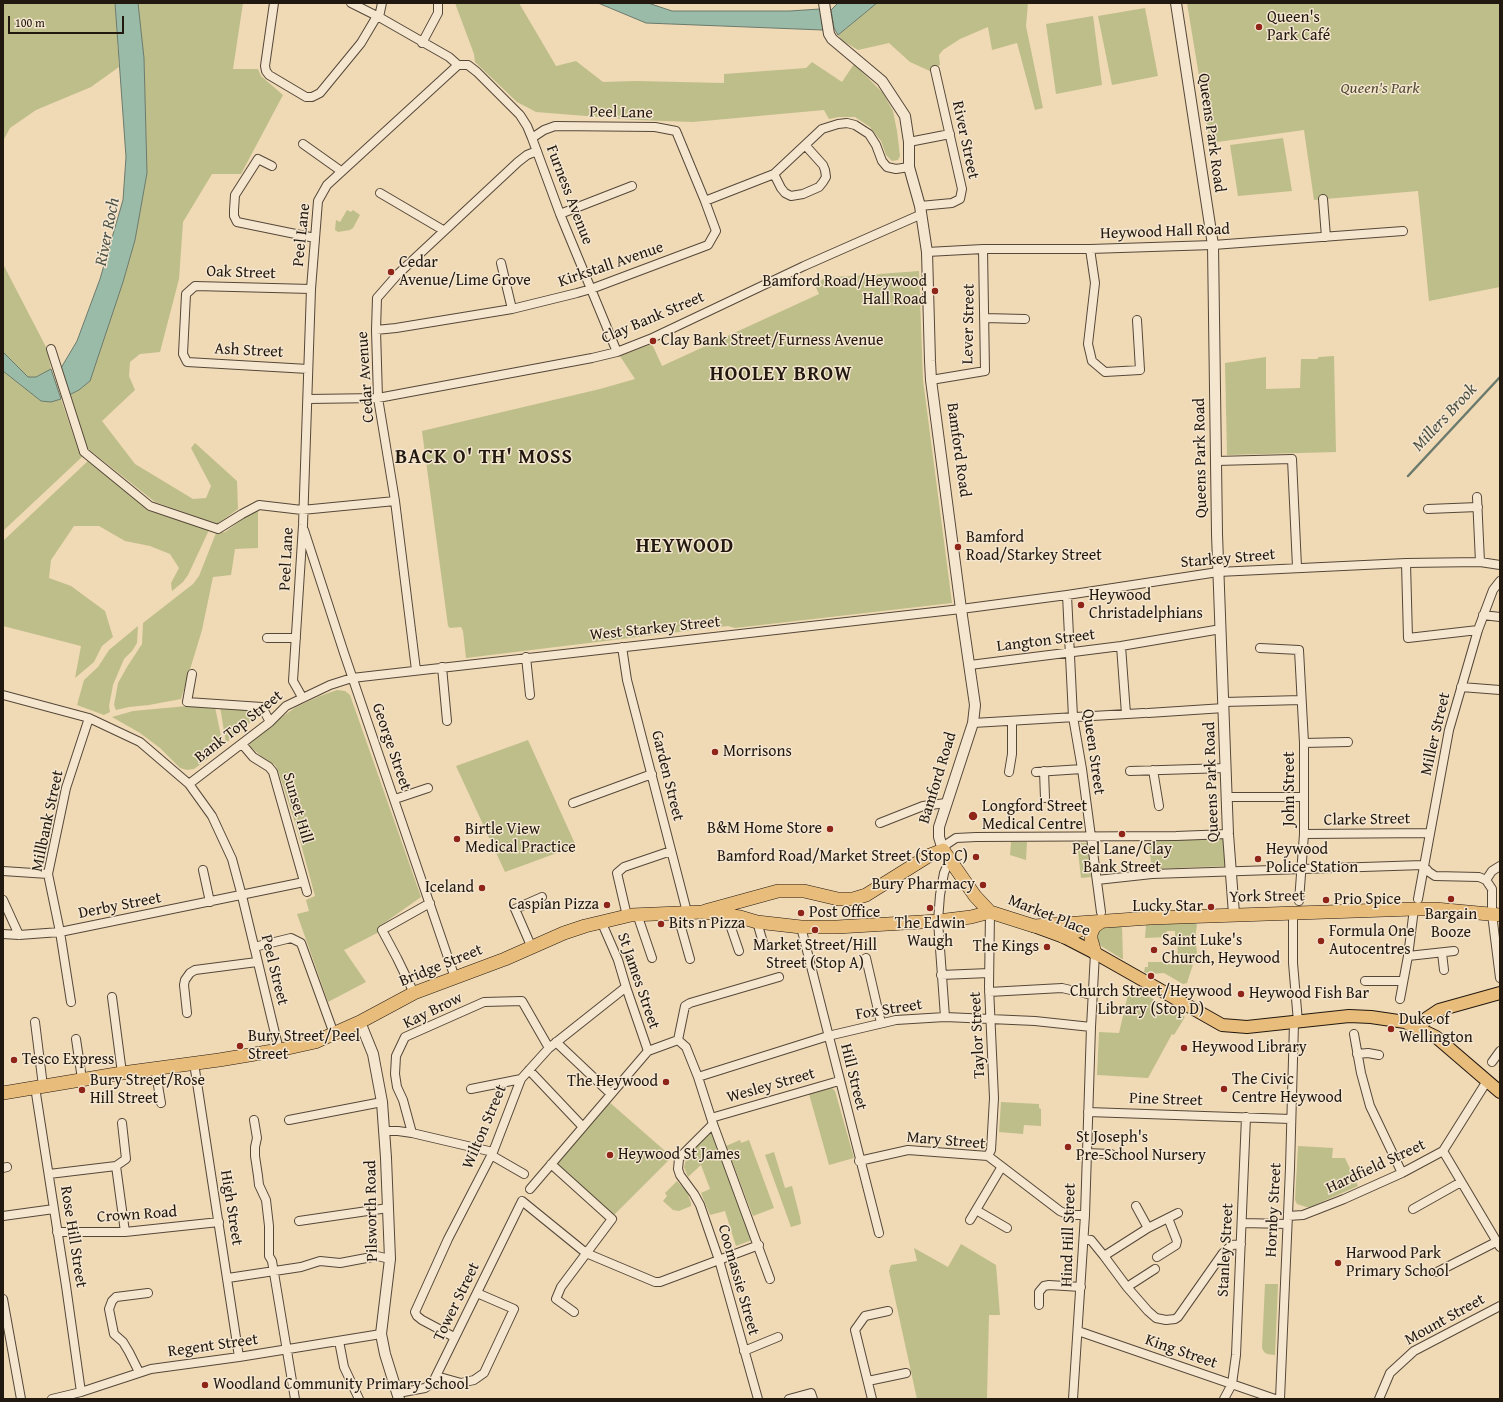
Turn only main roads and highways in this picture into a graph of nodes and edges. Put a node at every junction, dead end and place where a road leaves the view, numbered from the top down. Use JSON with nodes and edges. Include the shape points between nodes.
{"nodes":[{"id":1,"x":742,"y":902,"type":"junction"},
{"id":2,"x":703,"y":912,"type":"junction"},
{"id":3,"x":990,"y":912,"type":"junction"},
{"id":4,"x":1496,"y":914,"type":"edge"},
{"id":5,"x":740,"y":917,"type":"junction"},
{"id":6,"x":1101,"y":917,"type":"junction"},
{"id":7,"x":1034,"y":926,"type":"junction"},
{"id":8,"x":1064,"y":937,"type":"junction"},
{"id":9,"x":1095,"y":953,"type":"junction"},
{"id":10,"x":1497,"y":997,"type":"edge"},
{"id":11,"x":1420,"y":1028,"type":"junction"},
{"id":12,"x":1500,"y":1092,"type":"edge"},
{"id":13,"x":3,"y":1093,"type":"edge"}],
"edges":[{"from":1,"to":2,"type":"highway","via":[[714,907]]},
{"from":1,"to":3,"type":"highway","name":"Bamford Road","via":[[778,891],[804,891],[838,899],[860,897],[943,850],[975,896]]},
{"from":1,"to":5,"type":"highway"},
{"from":2,"to":5,"type":"highway"},
{"from":2,"to":13,"type":"highway","name":"Bridge Street","via":[[632,915],[601,921],[564,933],[414,994],[315,1042],[279,1050]]},
{"from":3,"to":5,"type":"highway","via":[[938,921],[862,927],[801,927],[757,922]]},
{"from":3,"to":7,"type":"highway","name":"Market Place"},
{"from":4,"to":6,"type":"highway","name":"York Street","via":[[1416,904],[1293,914]]},
{"from":6,"to":7,"type":"highway","name":"York Street"},
{"from":6,"to":8,"type":"highway"},
{"from":6,"to":9,"type":"highway","via":[[1091,934]]},
{"from":7,"to":8,"type":"main road","name":"Market Place"},
{"from":8,"to":9,"type":"main road","name":"Market Place"},
{"from":9,"to":11,"type":"main road","name":"Market Place","via":[[1222,1024],[1247,1027],[1371,1016],[1405,1022]]},
{"from":10,"to":11,"type":"main road","via":[[1439,1010],[1427,1018]]},
{"from":11,"to":12,"type":"main road","name":"Market Place","via":[[1440,1040]]}]}
